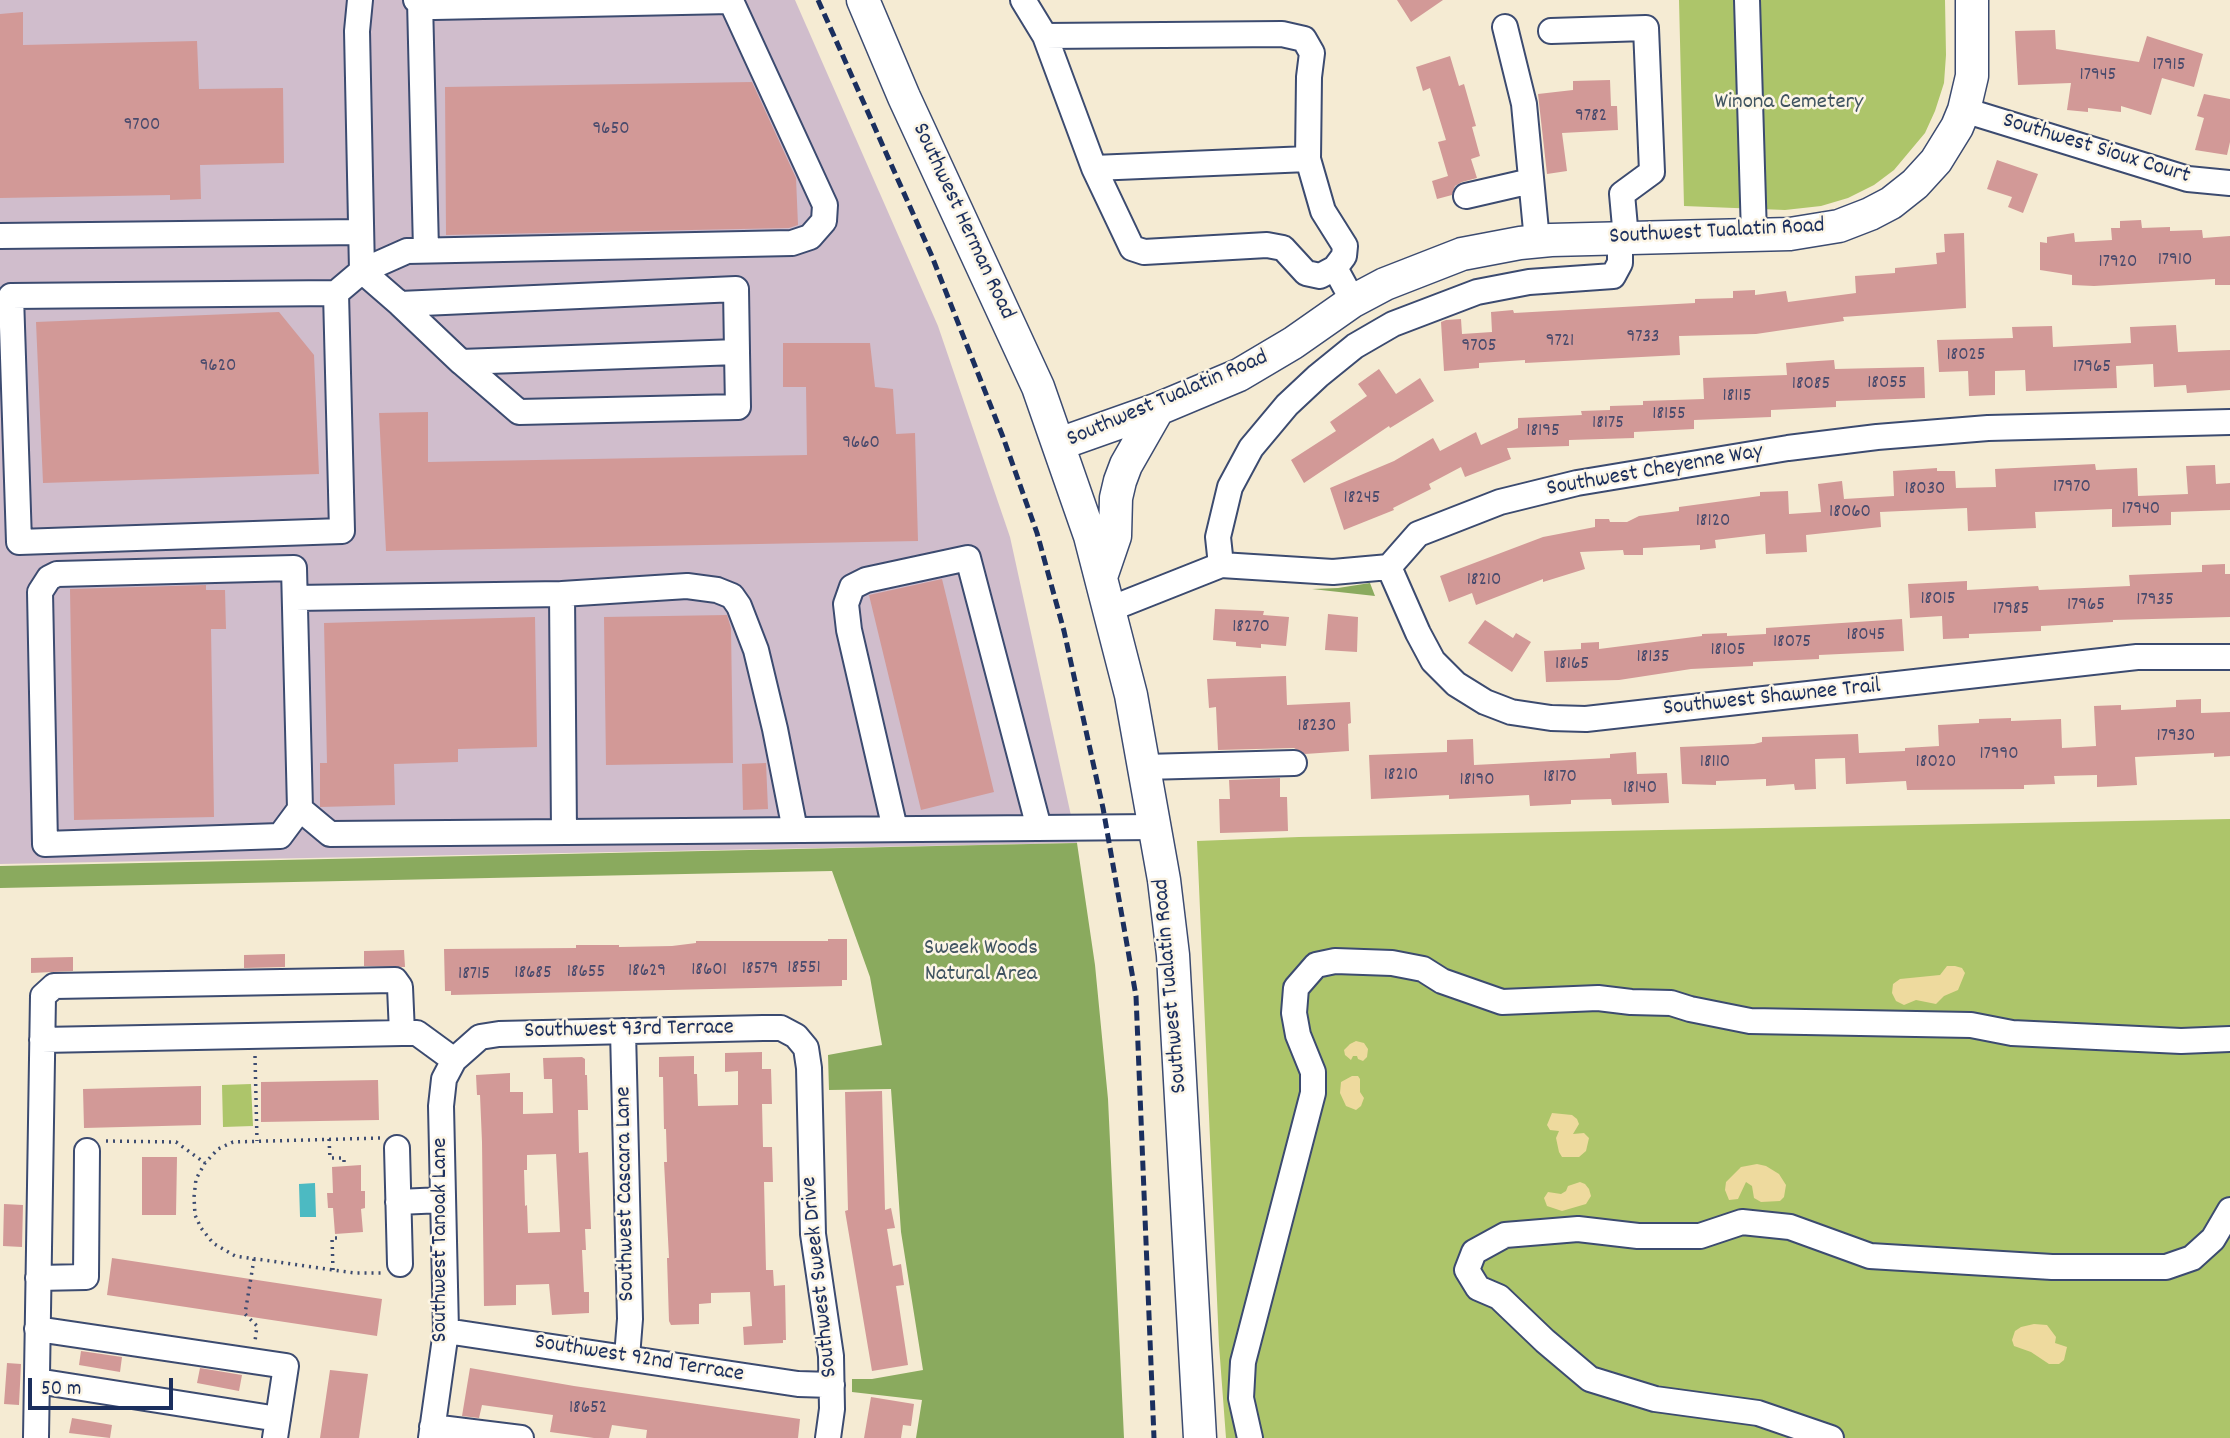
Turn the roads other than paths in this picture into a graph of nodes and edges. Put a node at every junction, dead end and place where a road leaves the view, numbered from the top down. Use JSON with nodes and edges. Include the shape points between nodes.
{"nodes":[{"id":1,"x":360,"y":0,"type":"edge"},
{"id":2,"x":863,"y":0,"type":"edge"},
{"id":3,"x":1024,"y":0,"type":"edge"},
{"id":4,"x":1747,"y":0,"type":"edge"},
{"id":5,"x":1972,"y":0,"type":"edge"},
{"id":6,"x":418,"y":1,"type":"edge"},
{"id":7,"x":1505,"y":27,"type":"dead end"},
{"id":8,"x":1551,"y":31,"type":"dead end"},
{"id":9,"x":1045,"y":36,"type":"junction"},
{"id":10,"x":1964,"y":110,"type":"junction"},
{"id":11,"x":1308,"y":159,"type":"junction"},
{"id":12,"x":1094,"y":168,"type":"junction"},
{"id":13,"x":1531,"y":181,"type":"junction"},
{"id":14,"x":2230,"y":183,"type":"edge"},
{"id":15,"x":1466,"y":196,"type":"dead end"},
{"id":16,"x":361,"y":232,"type":"junction"},
{"id":17,"x":1754,"y":235,"type":"junction"},
{"id":18,"x":0,"y":236,"type":"edge"},
{"id":19,"x":1623,"y":238,"type":"junction"},
{"id":20,"x":1536,"y":241,"type":"junction"},
{"id":21,"x":426,"y":250,"type":"junction"},
{"id":22,"x":1335,"y":268,"type":"junction"},
{"id":23,"x":362,"y":271,"type":"junction"},
{"id":24,"x":336,"y":293,"type":"junction"},
{"id":25,"x":1353,"y":301,"type":"junction"},
{"id":26,"x":400,"y":304,"type":"junction"},
{"id":27,"x":737,"y":352,"type":"junction"},
{"id":28,"x":461,"y":362,"type":"junction"},
{"id":29,"x":1158,"y":409,"type":"junction"},
{"id":30,"x":2230,"y":422,"type":"edge"},
{"id":31,"x":1059,"y":444,"type":"junction"},
{"id":32,"x":1221,"y":565,"type":"junction"},
{"id":33,"x":1389,"y":567,"type":"junction"},
{"id":34,"x":1101,"y":577,"type":"junction"},
{"id":35,"x":562,"y":594,"type":"junction"},
{"id":36,"x":295,"y":598,"type":"junction"},
{"id":37,"x":1110,"y":609,"type":"junction"},
{"id":38,"x":2230,"y":657,"type":"edge"},
{"id":39,"x":1294,"y":763,"type":"dead end"},
{"id":40,"x":1145,"y":766,"type":"junction"},
{"id":41,"x":300,"y":809,"type":"junction"},
{"id":42,"x":1155,"y":827,"type":"junction"},
{"id":43,"x":1039,"y":828,"type":"junction"},
{"id":44,"x":795,"y":830,"type":"junction"},
{"id":45,"x":895,"y":830,"type":"junction"},
{"id":46,"x":565,"y":832,"type":"junction"},
{"id":47,"x":624,"y":1031,"type":"junction"},
{"id":48,"x":402,"y":1033,"type":"junction"},
{"id":49,"x":796,"y":1036,"type":"joint"},
{"id":50,"x":2230,"y":1039,"type":"edge"},
{"id":51,"x":42,"y":1040,"type":"junction"},
{"id":52,"x":459,"y":1054,"type":"junction"},
{"id":53,"x":390,"y":1143,"type":"road end"},
{"id":54,"x":94,"y":1146,"type":"road end"},
{"id":55,"x":443,"y":1200,"type":"junction"},
{"id":56,"x":398,"y":1202,"type":"junction"},
{"id":57,"x":2230,"y":1210,"type":"edge"},
{"id":58,"x":394,"y":1268,"type":"road end"},
{"id":59,"x":38,"y":1278,"type":"junction"},
{"id":60,"x":37,"y":1329,"type":"junction"},
{"id":61,"x":446,"y":1331,"type":"junction"},
{"id":62,"x":627,"y":1357,"type":"junction"},
{"id":63,"x":37,"y":1381,"type":"junction"},
{"id":64,"x":832,"y":1385,"type":"junction"},
{"id":65,"x":277,"y":1428,"type":"edge"},
{"id":66,"x":432,"y":1433,"type":"edge"},
{"id":67,"x":36,"y":1438,"type":"edge"},
{"id":68,"x":520,"y":1438,"type":"edge"},
{"id":69,"x":828,"y":1438,"type":"edge"},
{"id":70,"x":1200,"y":1438,"type":"edge"},
{"id":71,"x":1250,"y":1438,"type":"edge"},
{"id":72,"x":1831,"y":1438,"type":"edge"}],
"edges":[{"from":1,"to":16,"type":"street"},
{"from":2,"to":31,"type":"main road","name":"Southwest Herman Road","via":[[1038,387]]},
{"from":3,"to":9,"type":"street"},
{"from":4,"to":17,"type":"street"},
{"from":5,"to":10,"type":"main road","name":"Southwest Tualatin Road","via":[[1973,59]]},
{"from":6,"to":21,"type":"street"},
{"from":6,"to":21,"type":"street","via":[[434,7],[731,1],[825,205],[824,221],[817,230],[792,243]]},
{"from":7,"to":13,"type":"street","via":[[1524,104]]},
{"from":8,"to":19,"type":"street","via":[[1646,28],[1652,172],[1622,194]]},
{"from":9,"to":11,"type":"street","via":[[1282,34],[1304,39],[1312,53]]},
{"from":9,"to":12,"type":"street"},
{"from":10,"to":14,"type":"street","name":"Southwest Sioux Court","via":[[2188,179]]},
{"from":10,"to":17,"type":"main road","name":"Southwest Tualatin Road","via":[[1936,161],[1891,203],[1839,226]]},
{"from":11,"to":12,"type":"street"},
{"from":11,"to":22,"type":"street","via":[[1323,211],[1345,246]]},
{"from":12,"to":22,"type":"street","via":[[1132,248],[1144,252],[1267,244],[1283,248],[1306,273],[1320,276]]},
{"from":13,"to":15,"type":"street"},
{"from":13,"to":20,"type":"street"},
{"from":16,"to":18,"type":"street"},
{"from":16,"to":23,"type":"street"},
{"from":17,"to":19,"type":"main road","name":"Southwest Tualatin Road"},
{"from":19,"to":20,"type":"main road","name":"Southwest Tualatin Road"},
{"from":19,"to":32,"type":"street","via":[[1613,276],[1529,282],[1477,292],[1394,324],[1327,368],[1251,448],[1230,487],[1218,537]]},
{"from":20,"to":25,"type":"main road","name":"Southwest Tualatin Road","via":[[1462,254]]},
{"from":21,"to":23,"type":"street","via":[[407,251]]},
{"from":22,"to":25,"type":"street"},
{"from":23,"to":24,"type":"street"},
{"from":23,"to":26,"type":"street"},
{"from":24,"to":24,"type":"street","via":[[342,531],[19,542],[11,296]]},
{"from":25,"to":29,"type":"main road","name":"Southwest Tualatin Road","via":[[1240,374]]},
{"from":26,"to":27,"type":"street","via":[[736,289]]},
{"from":26,"to":28,"type":"street"},
{"from":27,"to":28,"type":"street"},
{"from":27,"to":28,"type":"street","via":[[738,407],[519,412]]},
{"from":29,"to":31,"type":"main road","name":"Southwest Tualatin Road"},
{"from":29,"to":34,"type":"main road","via":[[1119,481],[1115,536]]},
{"from":30,"to":33,"type":"street","name":"Southwest Cheyenne Way","via":[[1988,428],[1877,437],[1577,484],[1500,502],[1418,534]]},
{"from":31,"to":34,"type":"main road","name":"Southwest Tualatin Road"},
{"from":32,"to":33,"type":"street","via":[[1334,572]]},
{"from":32,"to":37,"type":"street"},
{"from":33,"to":38,"type":"street","name":"Southwest Shawnee Trail","via":[[1433,661],[1456,684],[1511,712],[1551,718],[1600,718],[2137,657]]},
{"from":34,"to":37,"type":"main road","name":"Southwest Tualatin Road"},
{"from":35,"to":36,"type":"street"},
{"from":35,"to":44,"type":"street","via":[[687,586],[732,596],[755,650]]},
{"from":35,"to":46,"type":"street"},
{"from":36,"to":41,"type":"street"},
{"from":36,"to":41,"type":"street","via":[[294,568],[57,574],[49,578],[40,592],[46,844],[280,836]]},
{"from":37,"to":40,"type":"main road","name":"Southwest Tualatin Road"},
{"from":39,"to":40,"type":"street"},
{"from":40,"to":42,"type":"main road","name":"Southwest Tualatin Road"},
{"from":41,"to":46,"type":"street","via":[[330,834]]},
{"from":42,"to":43,"type":"street"},
{"from":42,"to":70,"type":"main road","name":"Southwest Tualatin Road","via":[[1173,955]]},
{"from":43,"to":45,"type":"street"},
{"from":43,"to":45,"type":"street","via":[[968,558],[866,580],[852,587],[846,604]]},
{"from":44,"to":45,"type":"street"},
{"from":44,"to":46,"type":"street"},
{"from":47,"to":49,"type":"street","name":"Southwest 93rd Terrace","via":[[781,1028]]},
{"from":47,"to":52,"type":"street","name":"Southwest 93rd Terrace","via":[[499,1034],[480,1037]]},
{"from":47,"to":62,"type":"street","name":"Southwest Cascara Lane"},
{"from":48,"to":51,"type":"street"},
{"from":48,"to":51,"type":"street","via":[[400,987],[395,980],[54,986],[43,996]]},
{"from":48,"to":52,"type":"street","via":[[417,1033]]},
{"from":49,"to":64,"type":"street","name":"Southwest Sweek Drive","via":[[806,1048],[809,1068],[811,1203]]},
{"from":50,"to":71,"type":"street","via":[[2182,1041],[2012,1033],[1971,1025],[1750,1020],[1671,1003],[1598,998],[1502,1002],[1442,981],[1423,969],[1362,960],[1316,965],[1296,988],[1294,1013],[1313,1072],[1313,1093],[1243,1362],[1241,1398]]},
{"from":51,"to":59,"type":"street"},
{"from":52,"to":55,"type":"street","name":"Southwest Tanoak Lane","via":[[444,1079],[441,1106]]},
{"from":53,"to":56,"type":"street"},
{"from":54,"to":59,"type":"street","via":[[86,1277]]},
{"from":55,"to":56,"type":"street"},
{"from":55,"to":61,"type":"street","name":"Southwest Tanoak Lane"},
{"from":56,"to":58,"type":"street"},
{"from":57,"to":72,"type":"street","via":[[2213,1239],[2192,1258],[2166,1267],[2052,1267],[1870,1256],[1790,1227],[1742,1223],[1700,1237],[1578,1229],[1504,1235],[1474,1252],[1467,1270],[1478,1288],[1499,1297],[1591,1379],[1655,1399],[1758,1413]]},
{"from":59,"to":60,"type":"street"},
{"from":60,"to":63,"type":"street"},
{"from":60,"to":65,"type":"street","via":[[286,1366]]},
{"from":61,"to":62,"type":"street","name":"Southwest 92nd Terrace"},
{"from":61,"to":66,"type":"street","name":"Southwest Tanoak Lane"},
{"from":62,"to":64,"type":"street","name":"Southwest 92nd Terrace","via":[[798,1384]]},
{"from":63,"to":65,"type":"street"},
{"from":63,"to":67,"type":"street"},
{"from":64,"to":69,"type":"street","name":"Southwest Sweek Drive"},
{"from":66,"to":68,"type":"street"}]}
